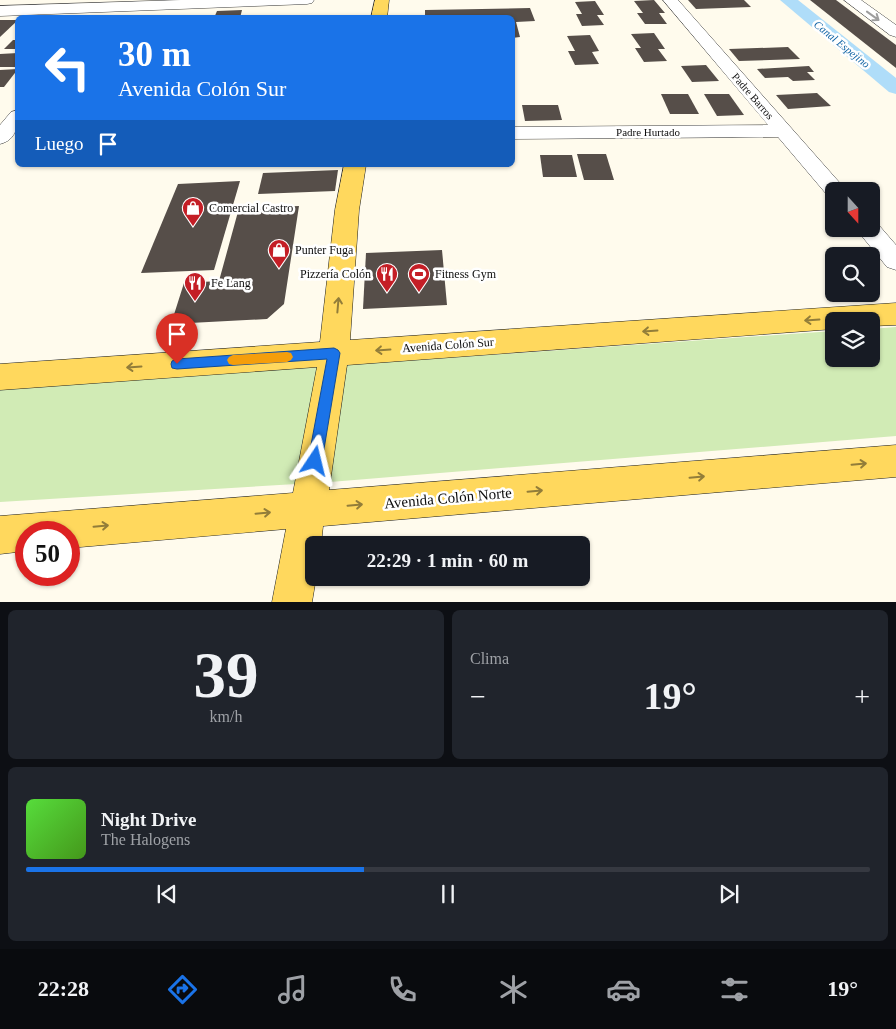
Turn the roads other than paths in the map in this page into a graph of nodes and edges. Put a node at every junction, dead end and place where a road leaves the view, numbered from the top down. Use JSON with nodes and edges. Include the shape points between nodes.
{"nodes":[{"id":1,"x":307,"y":0,"type":"edge"},
{"id":2,"x":382,"y":0,"type":"edge"},
{"id":3,"x":670,"y":0,"type":"edge"},
{"id":4,"x":851,"y":0,"type":"edge"},
{"id":5,"x":105,"y":8,"type":"edge"},
{"id":6,"x":0,"y":11,"type":"edge"},
{"id":7,"x":380,"y":15,"type":"edge"},
{"id":8,"x":896,"y":32,"type":"edge"},
{"id":9,"x":15,"y":120,"type":"edge"},
{"id":10,"x":784,"y":131,"type":"junction"},
{"id":11,"x":515,"y":133,"type":"edge"},
{"id":12,"x":0,"y":138,"type":"edge"},
{"id":13,"x":354,"y":167,"type":"edge"},
{"id":14,"x":828,"y":182,"type":"edge"},
{"id":15,"x":876,"y":238,"type":"edge"},
{"id":16,"x":896,"y":261,"type":"edge"},
{"id":17,"x":896,"y":314,"type":"edge"},
{"id":18,"x":334,"y":353,"type":"junction"},
{"id":19,"x":0,"y":377,"type":"edge"},
{"id":20,"x":896,"y":461,"type":"edge"},
{"id":21,"x":307,"y":509,"type":"junction"},
{"id":22,"x":0,"y":534,"type":"edge"},
{"id":23,"x":292,"y":602,"type":"edge"}],
"edges":[{"from":1,"to":5,"type":"street"},
{"from":2,"to":7,"type":"main road"},
{"from":3,"to":10,"type":"street","name":"Padre Barros"},
{"from":4,"to":8,"type":"street","one_way":true},
{"from":5,"to":6,"type":"street"},
{"from":9,"to":12,"type":"street"},
{"from":10,"to":11,"type":"street","name":"Padre Hurtado"},
{"from":10,"to":14,"type":"street","name":"Padre Barros"},
{"from":18,"to":13,"type":"main road","one_way":true},
{"from":15,"to":16,"type":"street"},
{"from":17,"to":18,"type":"main road","name":"Avenida Colón Sur","one_way":true},
{"from":18,"to":19,"type":"main road","name":"Avenida Colón Sur","one_way":true},
{"from":18,"to":21,"type":"main road"},
{"from":21,"to":20,"type":"main road","name":"Avenida Colón Norte","one_way":true},
{"from":22,"to":21,"type":"main road","name":"Avenida Colón Norte","one_way":true},
{"from":21,"to":23,"type":"main road"}]}
